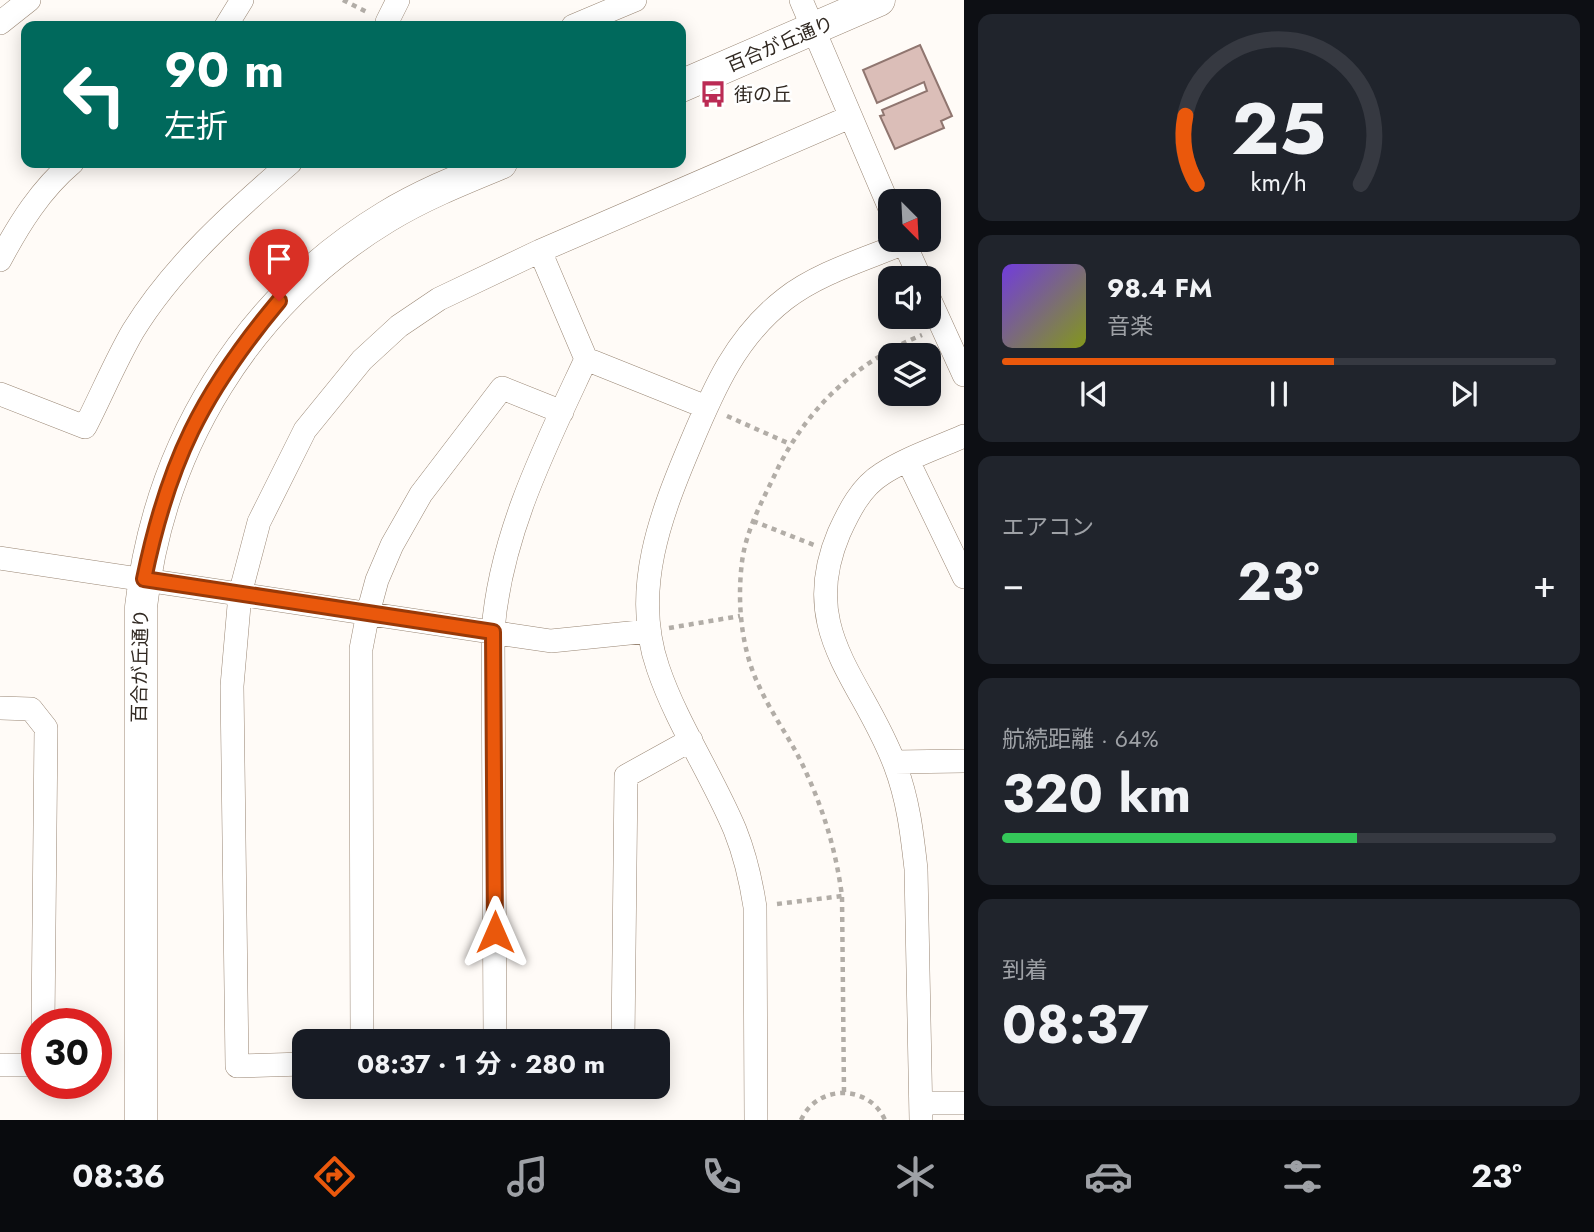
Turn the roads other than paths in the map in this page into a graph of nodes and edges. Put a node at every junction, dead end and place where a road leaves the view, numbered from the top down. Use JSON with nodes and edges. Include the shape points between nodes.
{"nodes":[{"id":1,"x":29,"y":0,"type":"edge"},
{"id":2,"x":243,"y":0,"type":"edge"},
{"id":3,"x":398,"y":0,"type":"edge"},
{"id":4,"x":635,"y":0,"type":"edge"},
{"id":5,"x":801,"y":0,"type":"edge"},
{"id":6,"x":879,"y":0,"type":"edge"},
{"id":7,"x":594,"y":8,"type":"edge"},
{"id":8,"x":229,"y":21,"type":"edge"},
{"id":9,"x":388,"y":21,"type":"edge"},
{"id":10,"x":579,"y":21,"type":"edge"},
{"id":11,"x":0,"y":23,"type":"edge"},
{"id":12,"x":814,"y":30,"type":"junction"},
{"id":13,"x":686,"y":84,"type":"edge"},
{"id":14,"x":850,"y":117,"type":"junction"},
{"id":15,"x":66,"y":168,"type":"edge"},
{"id":16,"x":284,"y":168,"type":"edge"},
{"id":17,"x":489,"y":168,"type":"edge"},
{"id":18,"x":881,"y":189,"type":"edge"},
{"id":19,"x":8,"y":227,"type":"edge"},
{"id":20,"x":540,"y":251,"type":"junction"},
{"id":21,"x":881,"y":252,"type":"edge"},
{"id":22,"x":0,"y":260,"type":"edge"},
{"id":23,"x":941,"y":324,"type":"edge"},
{"id":24,"x":586,"y":359,"type":"junction"},
{"id":25,"x":964,"y":375,"type":"edge"},
{"id":26,"x":0,"y":394,"type":"edge"},
{"id":27,"x":706,"y":407,"type":"junction"},
{"id":28,"x":562,"y":412,"type":"junction"},
{"id":29,"x":964,"y":436,"type":"edge"},
{"id":30,"x":908,"y":461,"type":"junction"},
{"id":31,"x":0,"y":558,"type":"edge"},
{"id":32,"x":964,"y":577,"type":"edge"},
{"id":33,"x":144,"y":579,"type":"junction"},
{"id":34,"x":240,"y":594,"type":"junction"},
{"id":35,"x":368,"y":614,"type":"junction"},
{"id":36,"x":649,"y":631,"type":"junction"},
{"id":37,"x":493,"y":632,"type":"junction"},
{"id":38,"x":0,"y":708,"type":"edge"},
{"id":39,"x":691,"y":740,"type":"junction"},
{"id":40,"x":964,"y":761,"type":"edge"},
{"id":41,"x":894,"y":762,"type":"junction"},
{"id":42,"x":43,"y":1008,"type":"edge"},
{"id":43,"x":362,"y":1029,"type":"edge"},
{"id":44,"x":495,"y":1029,"type":"edge"},
{"id":45,"x":623,"y":1029,"type":"edge"},
{"id":46,"x":0,"y":1065,"type":"edge"},
{"id":47,"x":21,"y":1065,"type":"edge"},
{"id":48,"x":292,"y":1065,"type":"edge"},
{"id":49,"x":964,"y":1103,"type":"edge"},
{"id":50,"x":921,"y":1111,"type":"edge"},
{"id":51,"x":141,"y":1120,"type":"edge"},
{"id":52,"x":756,"y":1120,"type":"edge"}],
"edges":[{"from":1,"to":11,"type":"street"},
{"from":2,"to":8,"type":"street"},
{"from":3,"to":9,"type":"street"},
{"from":4,"to":7,"type":"street"},
{"from":5,"to":12,"type":"street"},
{"from":6,"to":12,"type":"street","name":"百合が丘通り"},
{"from":7,"to":10,"type":"street"},
{"from":12,"to":13,"type":"street","name":"百合が丘通り"},
{"from":12,"to":14,"type":"street"},
{"from":14,"to":18,"type":"street"},
{"from":14,"to":20,"type":"street"},
{"from":15,"to":19,"type":"street"},
{"from":16,"to":26,"type":"street","via":[[192,254],[134,330],[85,427]]},
{"from":17,"to":33,"type":"street","name":"百合が丘通り","via":[[387,216],[279,301],[225,371],[193,424],[168,483]]},
{"from":19,"to":22,"type":"street"},
{"from":20,"to":24,"type":"street"},
{"from":20,"to":34,"type":"street","via":[[439,299],[399,326],[336,388],[284,469],[259,523]]},
{"from":21,"to":27,"type":"street","via":[[787,297],[740,342]]},
{"from":23,"to":25,"type":"street"},
{"from":24,"to":27,"type":"street"},
{"from":24,"to":28,"type":"street"},
{"from":27,"to":36,"type":"street","via":[[652,548]]},
{"from":28,"to":35,"type":"street","via":[[502,388],[421,494],[377,580]]},
{"from":28,"to":37,"type":"street","via":[[511,534],[496,594]]},
{"from":29,"to":30,"type":"street"},
{"from":30,"to":32,"type":"street"},
{"from":30,"to":41,"type":"street","via":[[881,474],[846,518],[832,551],[824,598],[828,627]]},
{"from":31,"to":33,"type":"street"},
{"from":33,"to":34,"type":"street"},
{"from":33,"to":51,"type":"street","name":"百合が丘通り","via":[[138,661]]},
{"from":34,"to":35,"type":"street"},
{"from":34,"to":48,"type":"street","via":[[232,686],[237,1066]]},
{"from":35,"to":37,"type":"street"},
{"from":35,"to":43,"type":"street","via":[[361,649]]},
{"from":36,"to":37,"type":"street","via":[[551,641]]},
{"from":36,"to":39,"type":"street","via":[[657,667]]},
{"from":37,"to":44,"type":"street"},
{"from":38,"to":42,"type":"street","via":[[31,709],[46,728]]},
{"from":39,"to":45,"type":"street","via":[[625,776]]},
{"from":39,"to":52,"type":"street","via":[[735,831],[750,876],[755,907]]},
{"from":40,"to":41,"type":"street"},
{"from":41,"to":50,"type":"street","via":[[908,806],[916,869]]},
{"from":46,"to":47,"type":"street"},
{"from":49,"to":50,"type":"street"}]}
